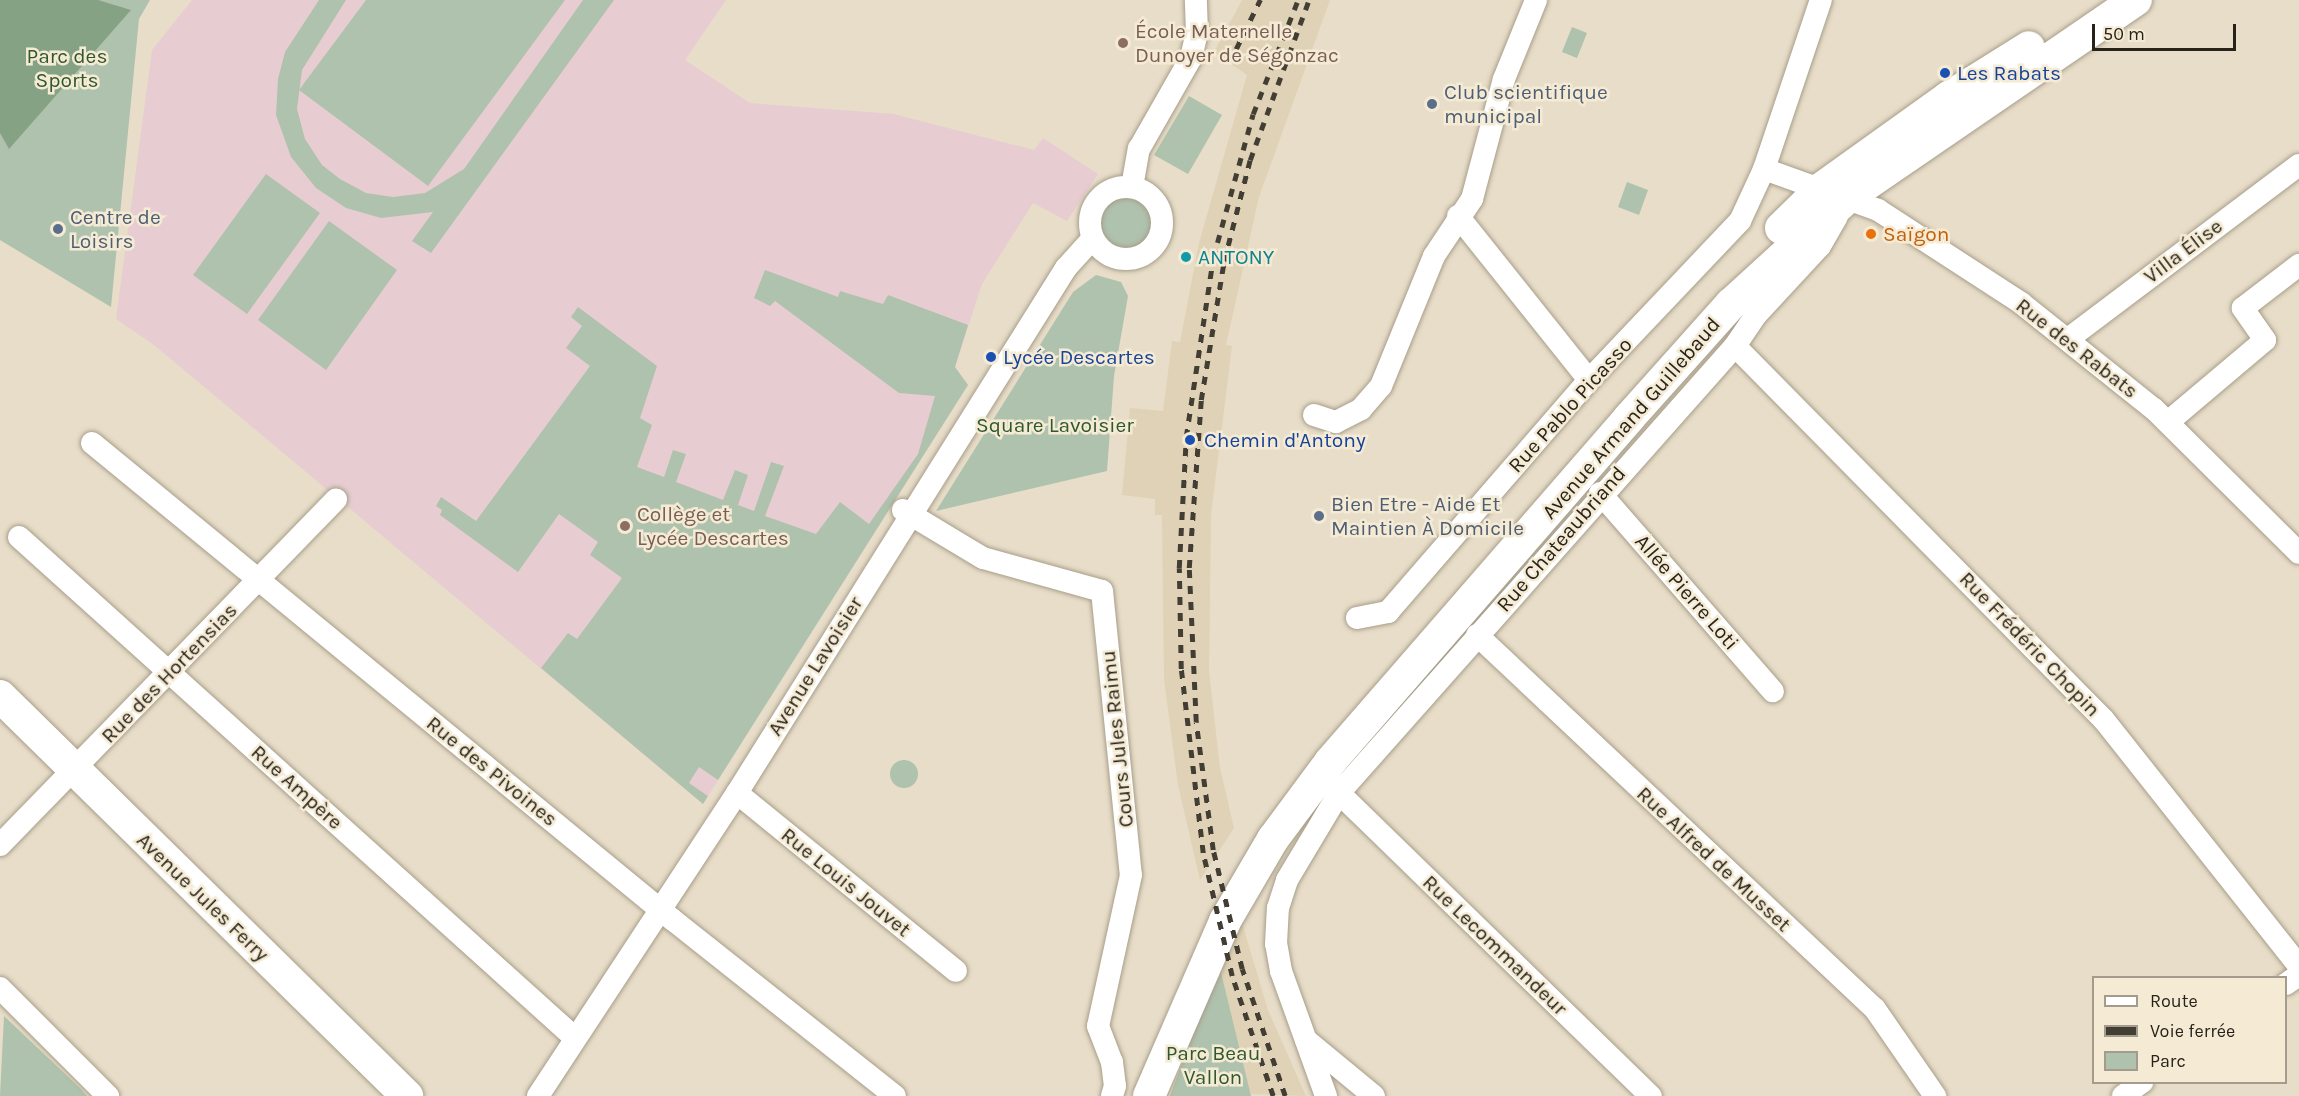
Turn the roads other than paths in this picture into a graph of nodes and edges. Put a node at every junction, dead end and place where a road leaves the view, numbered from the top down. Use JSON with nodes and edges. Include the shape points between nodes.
{"nodes":[{"id":1,"x":1196,"y":0,"type":"edge"},
{"id":2,"x":1536,"y":0,"type":"edge"},
{"id":3,"x":1821,"y":0,"type":"edge"},
{"id":4,"x":2099,"y":0,"type":"edge"},
{"id":5,"x":2136,"y":0,"type":"edge"},
{"id":6,"x":2299,"y":165,"type":"edge"},
{"id":7,"x":1764,"y":169,"type":"junction"},
{"id":8,"x":1132,"y":187,"type":"junction"},
{"id":9,"x":1835,"y":192,"type":"junction"},
{"id":10,"x":1458,"y":216,"type":"junction"},
{"id":11,"x":1093,"y":237,"type":"junction"},
{"id":12,"x":2299,"y":265,"type":"edge"},
{"id":13,"x":1756,"y":315,"type":"junction"},
{"id":14,"x":2068,"y":339,"type":"junction"},
{"id":15,"x":1735,"y":346,"type":"junction"},
{"id":16,"x":1589,"y":380,"type":"junction"},
{"id":17,"x":1638,"y":408,"type":"junction"},
{"id":18,"x":1314,"y":415,"type":"dead end"},
{"id":19,"x":2168,"y":422,"type":"junction"},
{"id":20,"x":92,"y":443,"type":"dead end"},
{"id":21,"x":1600,"y":494,"type":"junction"},
{"id":22,"x":336,"y":499,"type":"dead end"},
{"id":23,"x":905,"y":512,"type":"junction"},
{"id":24,"x":19,"y":537,"type":"dead end"},
{"id":25,"x":2299,"y":553,"type":"edge"},
{"id":26,"x":259,"y":580,"type":"junction"},
{"id":27,"x":1357,"y":618,"type":"dead end"},
{"id":28,"x":1478,"y":634,"type":"junction"},
{"id":29,"x":170,"y":673,"type":"junction"},
{"id":30,"x":1773,"y":691,"type":"dead end"},
{"id":31,"x":0,"y":696,"type":"edge"},
{"id":32,"x":75,"y":771,"type":"junction"},
{"id":33,"x":737,"y":793,"type":"junction"},
{"id":34,"x":1339,"y":793,"type":"junction"},
{"id":35,"x":0,"y":845,"type":"edge"},
{"id":36,"x":661,"y":910,"type":"junction"},
{"id":37,"x":2299,"y":966,"type":"edge"},
{"id":38,"x":956,"y":971,"type":"dead end"},
{"id":39,"x":0,"y":988,"type":"edge"},
{"id":40,"x":575,"y":1038,"type":"junction"},
{"id":41,"x":1306,"y":1040,"type":"junction"},
{"id":42,"x":1144,"y":1092,"type":"edge"},
{"id":43,"x":108,"y":1096,"type":"edge"},
{"id":44,"x":406,"y":1096,"type":"edge"},
{"id":45,"x":538,"y":1096,"type":"edge"},
{"id":46,"x":895,"y":1096,"type":"edge"},
{"id":47,"x":1112,"y":1096,"type":"edge"},
{"id":48,"x":1326,"y":1096,"type":"edge"},
{"id":49,"x":1374,"y":1096,"type":"edge"},
{"id":50,"x":1651,"y":1096,"type":"edge"},
{"id":51,"x":1935,"y":1096,"type":"edge"}],
"edges":[{"from":1,"to":8,"type":"street","via":[[1197,33],[1191,58],[1139,149]]},
{"from":2,"to":10,"type":"street","via":[[1504,80],[1472,199]]},
{"from":3,"to":7,"type":"street","name":"Rue Pablo Picasso"},
{"from":4,"to":9,"type":"street","name":"Avenue Armand Guillebaud","via":[[1949,97]]},
{"from":5,"to":9,"type":"street","name":"Avenue Armand Guillebaud"},
{"from":6,"to":14,"type":"street","name":"Villa Élise"},
{"from":7,"to":9,"type":"street","name":"Rue des Rabats"},
{"from":7,"to":16,"type":"street","name":"Rue Pablo Picasso","via":[[1740,221]]},
{"from":8,"to":11,"type":"street","via":[[1120,187],[1099,198],[1090,221]]},
{"from":8,"to":11,"type":"street","via":[[1158,204],[1162,225],[1155,244],[1139,257],[1119,258],[1101,249]]},
{"from":9,"to":13,"type":"street","name":"Rue Chateaubriand","via":[[1820,246]]},
{"from":9,"to":14,"type":"street","name":"Rue des Rabats","via":[[1878,210],[1994,284]]},
{"from":9,"to":17,"type":"street","name":"Avenue Armand Guillebaud"},
{"from":9,"to":42,"type":"street","name":"Avenue Armand Guillebaud","via":[[1745,263],[1320,753],[1260,832],[1217,905]]},
{"from":10,"to":16,"type":"street"},
{"from":10,"to":18,"type":"street","via":[[1434,256],[1372,398],[1336,422]]},
{"from":11,"to":23,"type":"street","name":"Avenue Lavoisier","via":[[1066,268]]},
{"from":12,"to":19,"type":"street","via":[[2243,308],[2265,340]]},
{"from":13,"to":15,"type":"street","name":"Rue Chateaubriand"},
{"from":13,"to":17,"type":"street"},
{"from":14,"to":19,"type":"street","name":"Rue des Rabats"},
{"from":15,"to":21,"type":"street","name":"Rue Chateaubriand"},
{"from":15,"to":37,"type":"street","name":"Rue Frédéric Chopin","via":[[2104,720]]},
{"from":16,"to":27,"type":"street","name":"Rue Pablo Picasso","via":[[1388,612]]},
{"from":17,"to":42,"type":"street","name":"Avenue Armand Guillebaud","via":[[1331,761],[1273,839],[1225,921]]},
{"from":19,"to":25,"type":"street","name":"Rue des Rabats"},
{"from":20,"to":26,"type":"street","name":"Rue des Pivoines"},
{"from":21,"to":28,"type":"street","name":"Rue Chateaubriand"},
{"from":21,"to":30,"type":"street","name":"Allée Pierre Loti"},
{"from":22,"to":26,"type":"street","name":"Rue des Hortensias"},
{"from":23,"to":33,"type":"street","name":"Avenue Lavoisier"},
{"from":23,"to":47,"type":"street","name":"Cours Jules Raimu","via":[[983,558],[1102,591],[1131,875],[1098,1026],[1112,1062]]},
{"from":24,"to":29,"type":"street","name":"Rue Ampère"},
{"from":26,"to":29,"type":"street","name":"Rue des Hortensias"},
{"from":26,"to":36,"type":"street","name":"Rue des Pivoines"},
{"from":28,"to":34,"type":"street","name":"Rue Chateaubriand"},
{"from":28,"to":51,"type":"street","name":"Rue Alfred de Musset","via":[[1875,1009]]},
{"from":29,"to":32,"type":"street","name":"Rue des Hortensias"},
{"from":29,"to":40,"type":"street","name":"Rue Ampère"},
{"from":31,"to":32,"type":"street","name":"Avenue Jules Ferry"},
{"from":32,"to":35,"type":"street","name":"Rue des Hortensias"},
{"from":32,"to":44,"type":"street","name":"Avenue Jules Ferry"},
{"from":33,"to":36,"type":"street","name":"Avenue Lavoisier"},
{"from":33,"to":38,"type":"street","name":"Rue Louis Jouvet"},
{"from":34,"to":41,"type":"street","name":"Rue Chateaubriand","via":[[1284,889],[1276,944]]},
{"from":34,"to":50,"type":"street","name":"Rue Lecommandeur"},
{"from":36,"to":40,"type":"street","name":"Avenue Lavoisier"},
{"from":36,"to":46,"type":"street","name":"Rue des Pivoines"},
{"from":39,"to":43,"type":"street"},
{"from":40,"to":45,"type":"street","name":"Avenue Lavoisier"},
{"from":41,"to":48,"type":"street"},
{"from":41,"to":49,"type":"street"}]}
